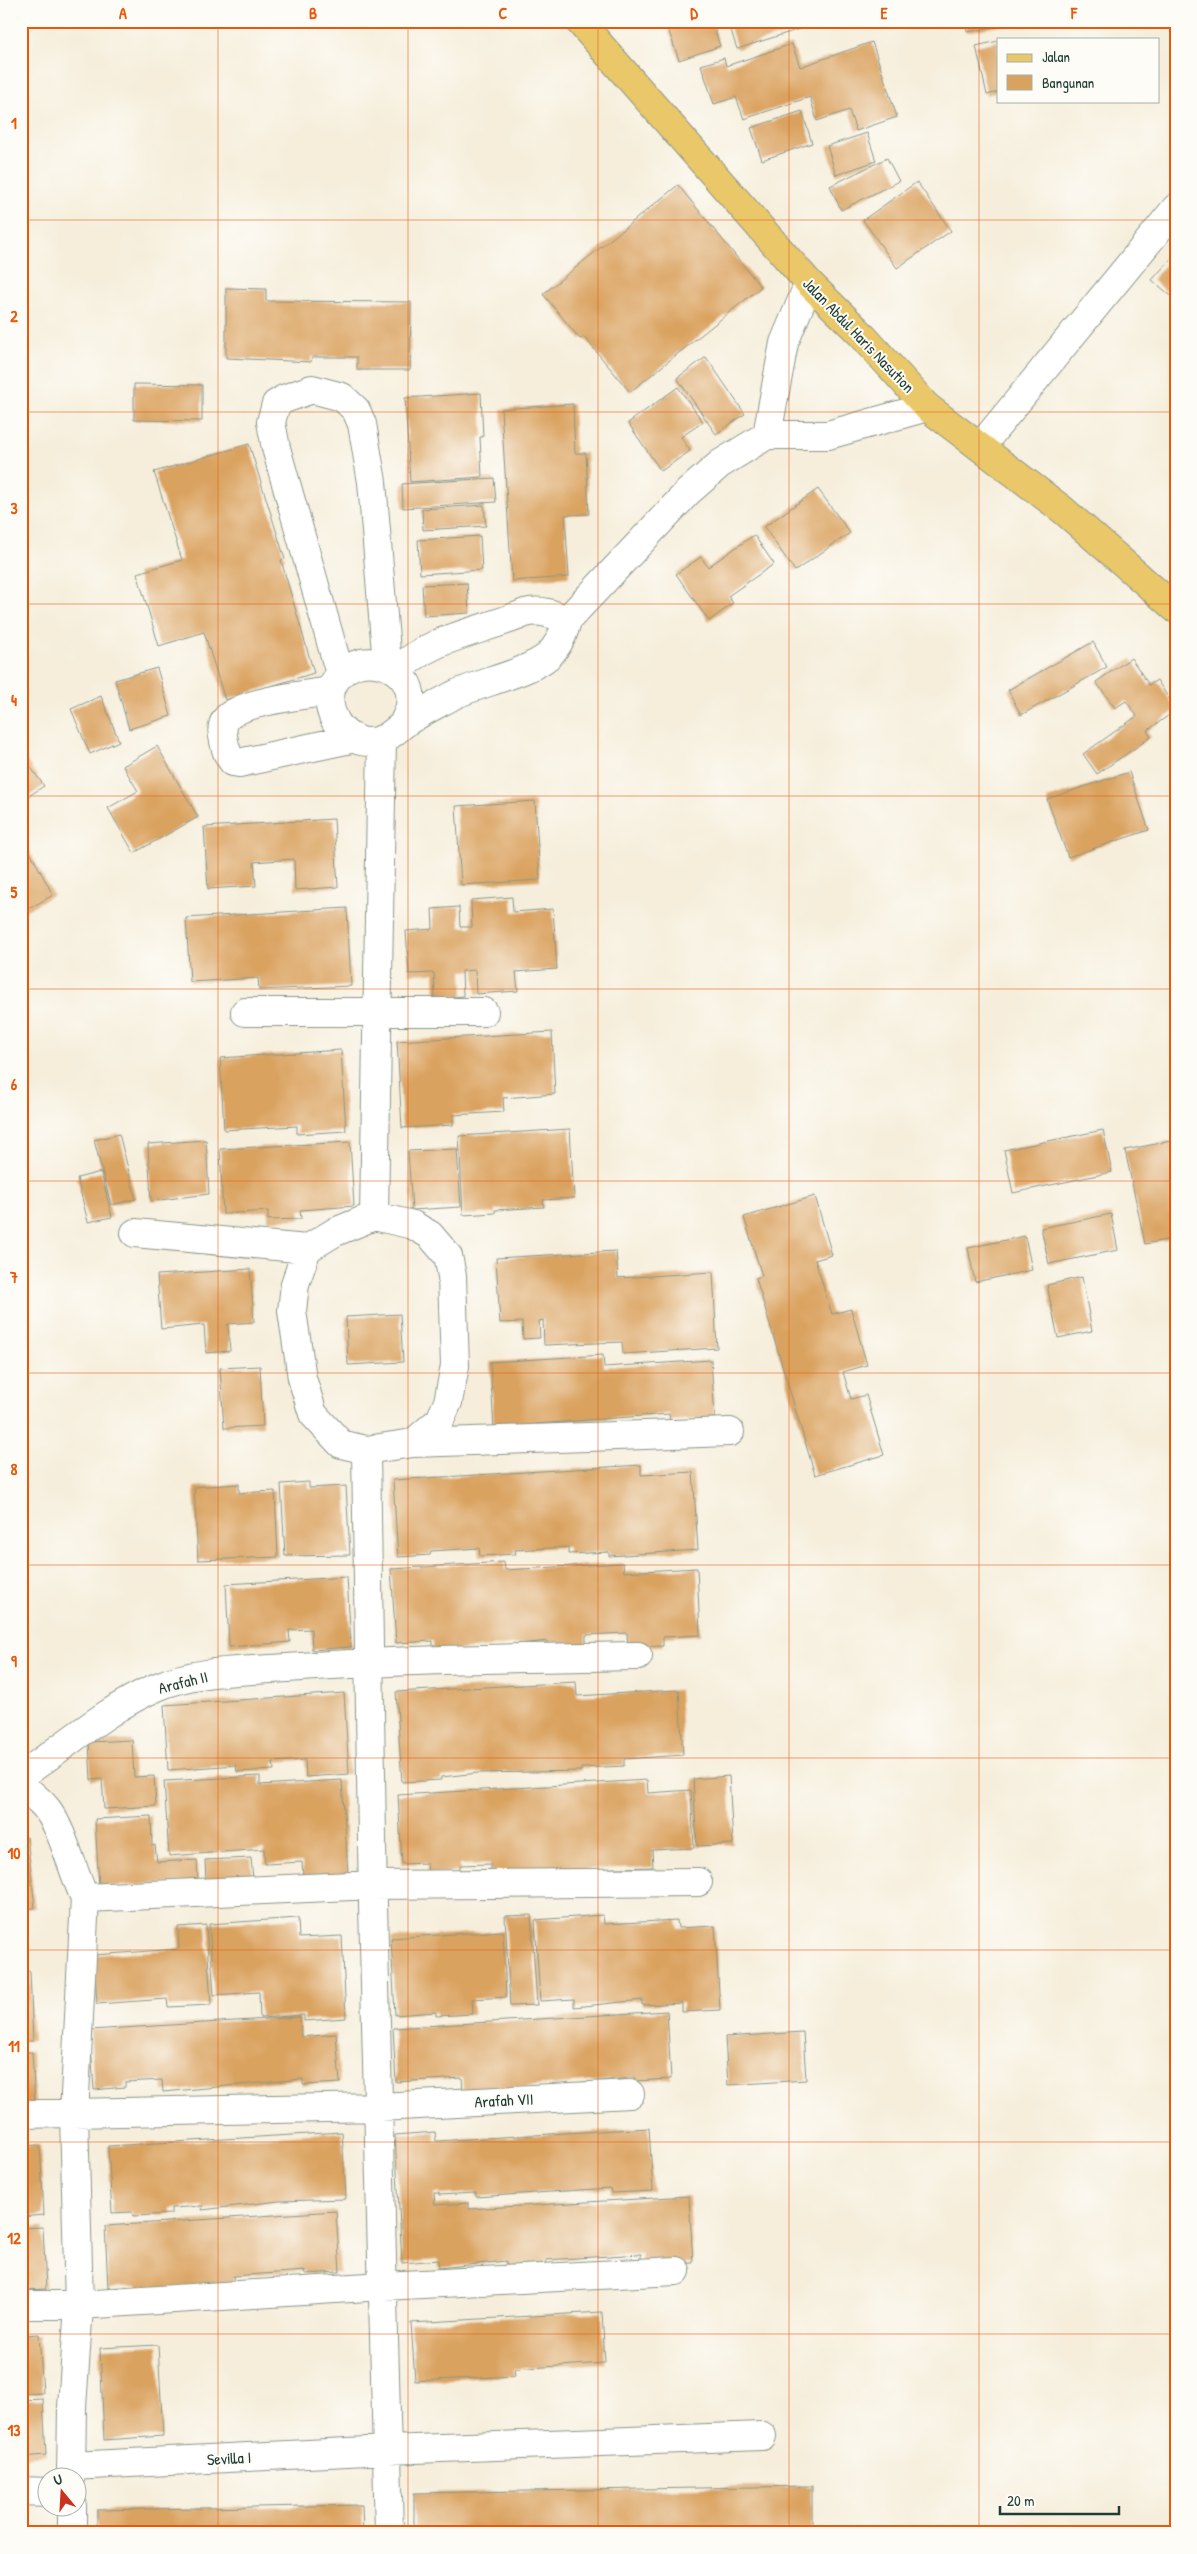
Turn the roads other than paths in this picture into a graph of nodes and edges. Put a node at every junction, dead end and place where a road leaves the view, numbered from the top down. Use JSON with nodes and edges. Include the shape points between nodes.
{"nodes":[{"id":1,"x":579,"y":21,"type":"edge"},
{"id":2,"x":1176,"y":208,"type":"edge"},
{"id":3,"x":808,"y":283,"type":"junction"},
{"id":4,"x":927,"y":407,"type":"junction"},
{"id":5,"x":767,"y":435,"type":"junction"},
{"id":6,"x":980,"y":447,"type":"junction"},
{"id":7,"x":1176,"y":609,"type":"edge"},
{"id":8,"x":567,"y":620,"type":"junction"},
{"id":9,"x":392,"y":668,"type":"junction"},
{"id":10,"x":336,"y":682,"type":"junction"},
{"id":11,"x":392,"y":732,"type":"junction"},
{"id":12,"x":355,"y":738,"type":"junction"},
{"id":13,"x":377,"y":1011,"type":"junction"},
{"id":14,"x":245,"y":1012,"type":"dead end"},
{"id":15,"x":484,"y":1012,"type":"dead end"},
{"id":16,"x":374,"y":1216,"type":"junction"},
{"id":17,"x":135,"y":1232,"type":"dead end"},
{"id":18,"x":307,"y":1249,"type":"junction"},
{"id":19,"x":730,"y":1432,"type":"dead end"},
{"id":20,"x":413,"y":1443,"type":"junction"},
{"id":21,"x":366,"y":1450,"type":"junction"},
{"id":22,"x":638,"y":1656,"type":"dead end"},
{"id":23,"x":370,"y":1662,"type":"junction"},
{"id":24,"x":21,"y":1776,"type":"edge"},
{"id":25,"x":21,"y":1785,"type":"edge"},
{"id":26,"x":698,"y":1882,"type":"dead end"},
{"id":27,"x":374,"y":1884,"type":"junction"},
{"id":28,"x":85,"y":1898,"type":"junction"},
{"id":29,"x":630,"y":2094,"type":"dead end"},
{"id":30,"x":379,"y":2107,"type":"junction"},
{"id":31,"x":21,"y":2114,"type":"edge"},
{"id":32,"x":74,"y":2115,"type":"junction"},
{"id":33,"x":676,"y":2271,"type":"dead end"},
{"id":34,"x":383,"y":2286,"type":"junction"},
{"id":35,"x":21,"y":2305,"type":"edge"},
{"id":36,"x":79,"y":2305,"type":"junction"},
{"id":37,"x":762,"y":2436,"type":"dead end"},
{"id":38,"x":387,"y":2450,"type":"junction"},
{"id":39,"x":71,"y":2466,"type":"edge"},
{"id":40,"x":88,"y":2470,"type":"edge"},
{"id":41,"x":21,"y":2491,"type":"edge"},
{"id":42,"x":38,"y":2492,"type":"edge"},
{"id":43,"x":72,"y":2516,"type":"edge"},
{"id":44,"x":72,"y":2533,"type":"edge"},
{"id":45,"x":389,"y":2533,"type":"edge"}],
"edges":[{"from":1,"to":3,"type":"main road","name":"Jalan Abdul Haris Nasution"},
{"from":2,"to":6,"type":"street"},
{"from":3,"to":4,"type":"main road","name":"Jalan Abdul Haris Nasution","via":[[860,332]]},
{"from":3,"to":5,"type":"street","via":[[784,343]]},
{"from":4,"to":5,"type":"street","via":[[828,435]]},
{"from":4,"to":6,"type":"main road","name":"Jalan Abdul Haris Nasution"},
{"from":5,"to":8,"type":"street","via":[[720,464],[688,492]]},
{"from":6,"to":7,"type":"main road","name":"Jalan Abdul Haris Nasution","via":[[1063,510]]},
{"from":8,"to":9,"type":"street","via":[[553,614],[526,613],[448,640]]},
{"from":8,"to":11,"type":"street","via":[[559,643],[547,656],[456,694]]},
{"from":9,"to":10,"type":"street","via":[[362,661]]},
{"from":9,"to":10,"type":"street","via":[[372,482],[362,424],[351,403],[312,388],[276,404],[271,422]]},
{"from":9,"to":11,"type":"street","via":[[408,687],[410,706]]},
{"from":10,"to":12,"type":"street","via":[[330,710],[339,728]]},
{"from":10,"to":12,"type":"street","via":[[238,710],[227,717],[222,729],[227,756],[239,763]]},
{"from":11,"to":12,"type":"street","via":[[368,742]]},
{"from":11,"to":13,"type":"street"},
{"from":13,"to":14,"type":"street"},
{"from":13,"to":15,"type":"street"},
{"from":13,"to":16,"type":"street"},
{"from":16,"to":18,"type":"street","via":[[335,1232]]},
{"from":16,"to":20,"type":"street","via":[[412,1225],[430,1235],[448,1256],[452,1276],[455,1366],[448,1402],[440,1420]]},
{"from":17,"to":18,"type":"street"},
{"from":18,"to":21,"type":"street","via":[[294,1284],[292,1311],[302,1378],[313,1414],[341,1444]]},
{"from":19,"to":20,"type":"street"},
{"from":20,"to":21,"type":"street"},
{"from":21,"to":23,"type":"street"},
{"from":22,"to":23,"type":"street","name":"Arafah II"},
{"from":23,"to":24,"type":"street","name":"Arafah II","via":[[214,1674],[158,1686],[128,1702]]},
{"from":23,"to":27,"type":"street"},
{"from":25,"to":28,"type":"street","via":[[46,1808],[60,1834]]},
{"from":26,"to":27,"type":"street"},
{"from":27,"to":28,"type":"street"},
{"from":27,"to":30,"type":"street"},
{"from":28,"to":32,"type":"street"},
{"from":29,"to":30,"type":"street","name":"Arafah VII"},
{"from":30,"to":32,"type":"street","name":"Arafah VII"},
{"from":30,"to":34,"type":"street"},
{"from":31,"to":32,"type":"street","name":"Arafah VII"},
{"from":32,"to":36,"type":"street"},
{"from":33,"to":34,"type":"street"},
{"from":34,"to":36,"type":"street"},
{"from":34,"to":38,"type":"street"},
{"from":35,"to":36,"type":"street"},
{"from":36,"to":39,"type":"street"},
{"from":37,"to":38,"type":"street","name":"Sevilla I"},
{"from":38,"to":40,"type":"street","name":"Sevilla I"},
{"from":38,"to":45,"type":"street"},
{"from":41,"to":42,"type":"street"},
{"from":43,"to":44,"type":"street"}]}
